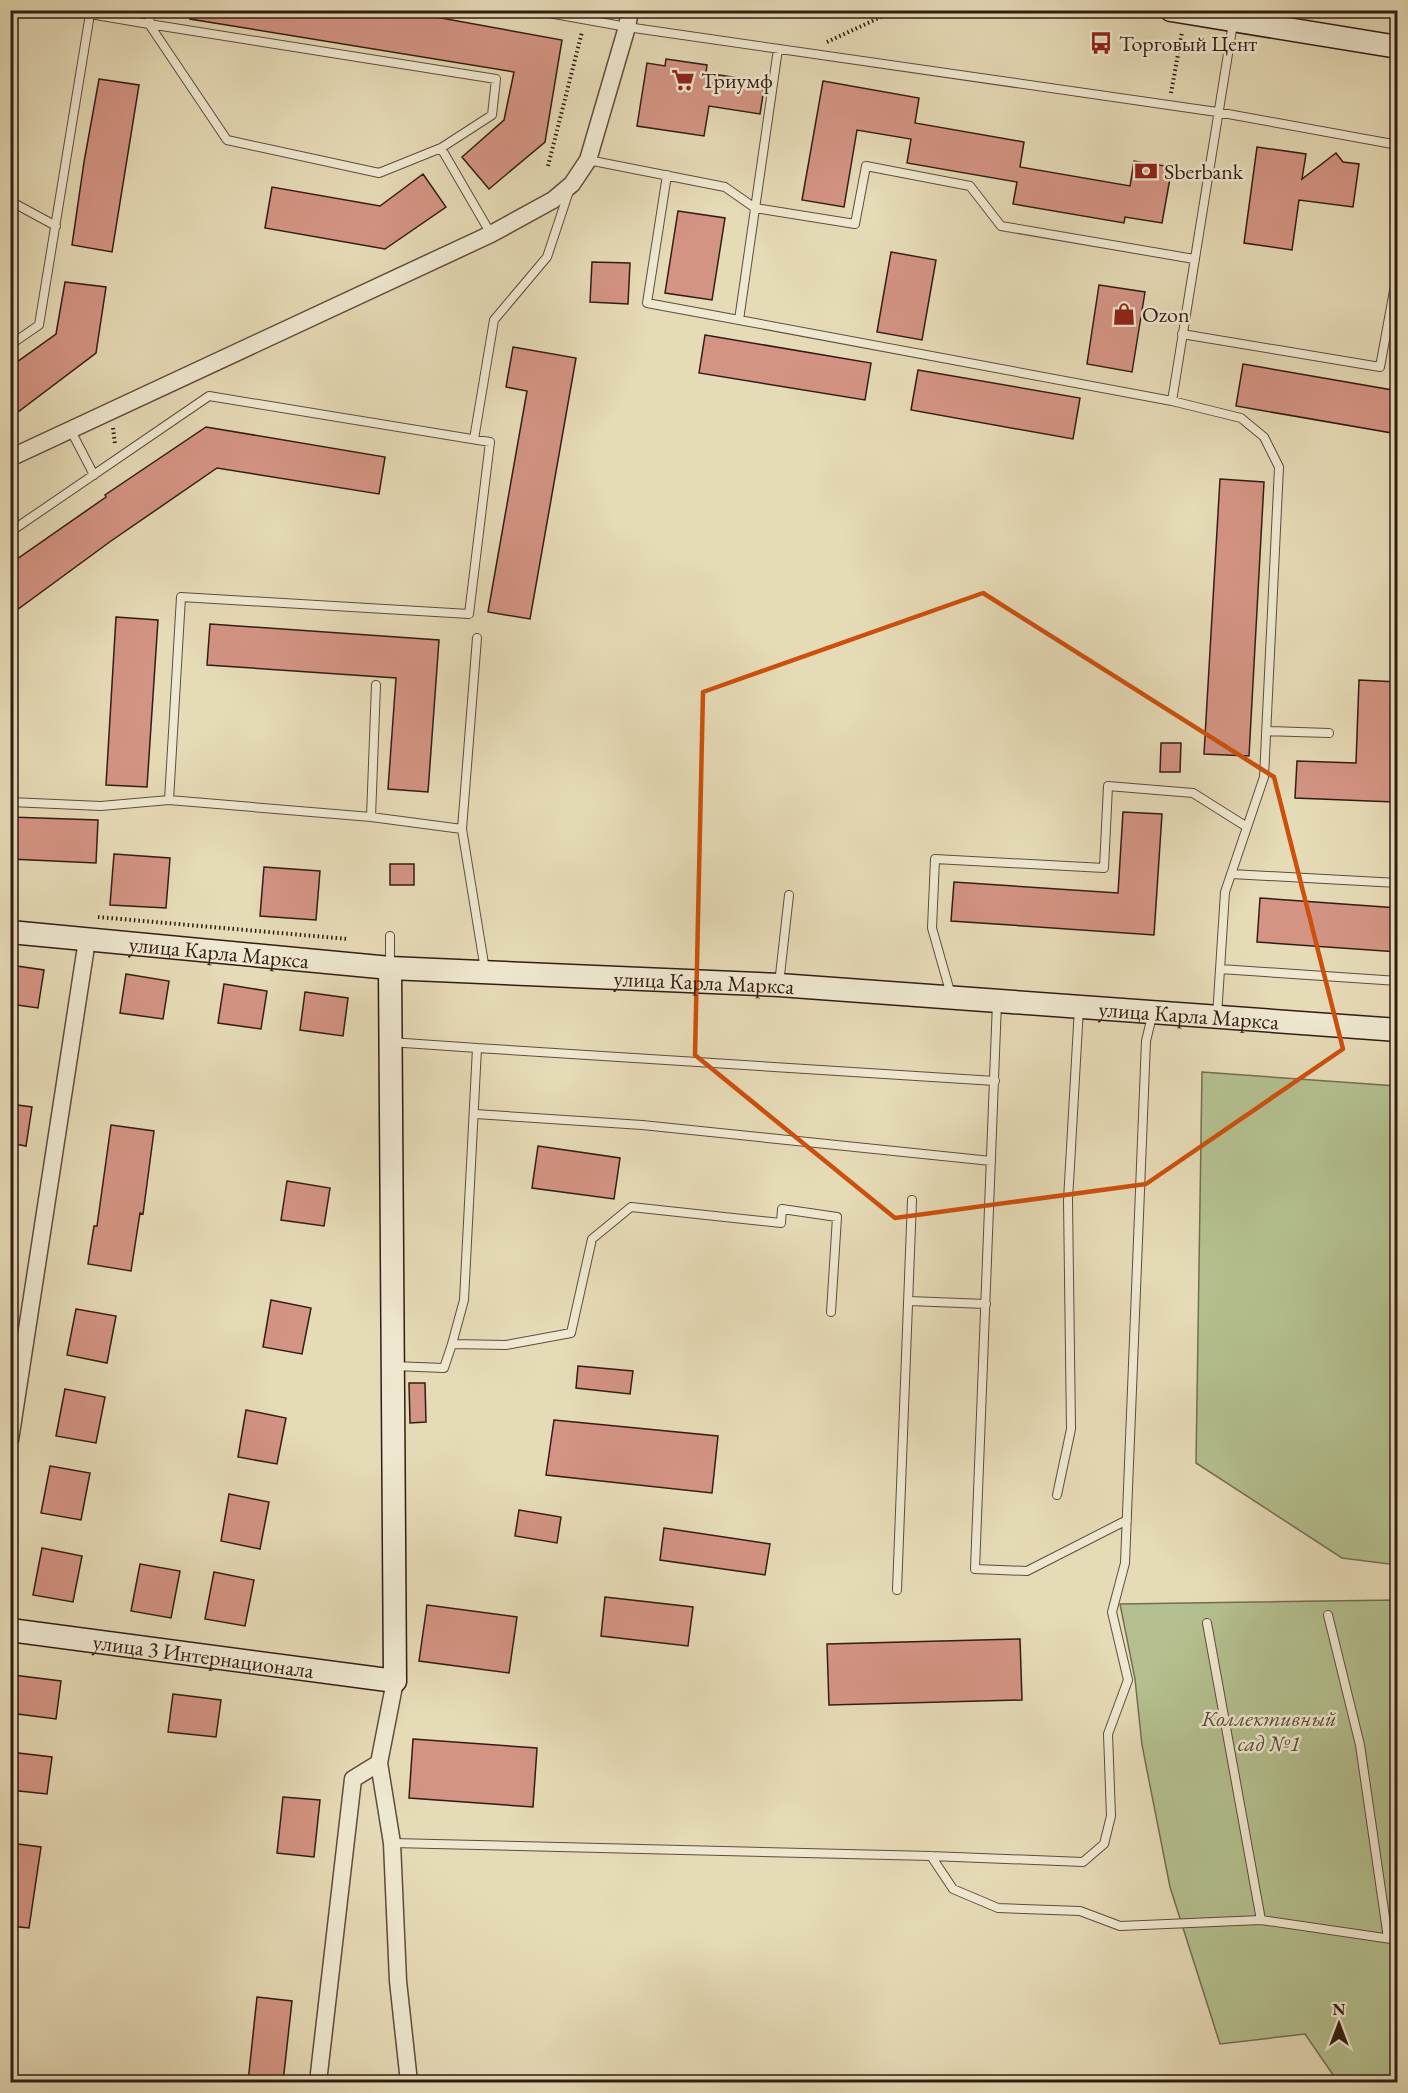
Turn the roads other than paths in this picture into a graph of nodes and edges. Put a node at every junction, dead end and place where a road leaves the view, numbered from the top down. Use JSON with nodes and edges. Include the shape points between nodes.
{"nodes":[{"id":1,"x":69,"y":10,"type":"edge"},
{"id":2,"x":151,"y":10,"type":"edge"},
{"id":3,"x":532,"y":10,"type":"edge"},
{"id":4,"x":1178,"y":12,"type":"edge"},
{"id":5,"x":90,"y":14,"type":"junction"},
{"id":6,"x":1234,"y":16,"type":"edge"},
{"id":7,"x":629,"y":19,"type":"edge"},
{"id":8,"x":149,"y":24,"type":"junction"},
{"id":9,"x":1398,"y":47,"type":"edge"},
{"id":10,"x":778,"y":49,"type":"junction"},
{"id":11,"x":1217,"y":112,"type":"junction"},
{"id":12,"x":1398,"y":145,"type":"edge"},
{"id":13,"x":441,"y":148,"type":"junction"},
{"id":14,"x":588,"y":160,"type":"junction"},
{"id":15,"x":667,"y":175,"type":"junction"},
{"id":16,"x":572,"y":184,"type":"junction"},
{"id":17,"x":10,"y":201,"type":"edge"},
{"id":18,"x":755,"y":208,"type":"junction"},
{"id":19,"x":56,"y":226,"type":"junction"},
{"id":20,"x":491,"y":234,"type":"junction"},
{"id":21,"x":1194,"y":259,"type":"junction"},
{"id":22,"x":1398,"y":269,"type":"edge"},
{"id":23,"x":739,"y":320,"type":"junction"},
{"id":24,"x":1182,"y":334,"type":"junction"},
{"id":25,"x":10,"y":345,"type":"edge"},
{"id":26,"x":1172,"y":401,"type":"junction"},
{"id":27,"x":70,"y":429,"type":"junction"},
{"id":28,"x":474,"y":439,"type":"junction"},
{"id":29,"x":10,"y":458,"type":"edge"},
{"id":30,"x":94,"y":475,"type":"junction"},
{"id":31,"x":10,"y":532,"type":"edge"},
{"id":32,"x":477,"y":638,"type":"dead end"},
{"id":33,"x":376,"y":685,"type":"dead end"},
{"id":34,"x":1266,"y":731,"type":"junction"},
{"id":35,"x":1329,"y":734,"type":"dead end"},
{"id":36,"x":169,"y":800,"type":"junction"},
{"id":37,"x":10,"y":802,"type":"edge"},
{"id":38,"x":371,"y":817,"type":"junction"},
{"id":39,"x":1247,"y":827,"type":"junction"},
{"id":40,"x":462,"y":829,"type":"junction"},
{"id":41,"x":1231,"y":874,"type":"junction"},
{"id":42,"x":1398,"y":883,"type":"edge"},
{"id":43,"x":789,"y":895,"type":"dead end"},
{"id":44,"x":10,"y":932,"type":"edge"},
{"id":45,"x":390,"y":936,"type":"dead end"},
{"id":46,"x":87,"y":939,"type":"junction"},
{"id":47,"x":390,"y":968,"type":"junction"},
{"id":48,"x":1220,"y":969,"type":"junction"},
{"id":49,"x":485,"y":971,"type":"junction"},
{"id":50,"x":1398,"y":981,"type":"edge"},
{"id":51,"x":779,"y":985,"type":"junction"},
{"id":52,"x":952,"y":998,"type":"junction"},
{"id":53,"x":997,"y":1002,"type":"junction"},
{"id":54,"x":1079,"y":1007,"type":"junction"},
{"id":55,"x":1153,"y":1012,"type":"junction"},
{"id":56,"x":1217,"y":1017,"type":"junction"},
{"id":57,"x":1398,"y":1030,"type":"edge"},
{"id":58,"x":390,"y":1042,"type":"junction"},
{"id":59,"x":477,"y":1048,"type":"junction"},
{"id":60,"x":994,"y":1081,"type":"junction"},
{"id":61,"x":475,"y":1114,"type":"junction"},
{"id":62,"x":991,"y":1161,"type":"junction"},
{"id":63,"x":912,"y":1200,"type":"dead end"},
{"id":64,"x":909,"y":1301,"type":"junction"},
{"id":65,"x":986,"y":1304,"type":"junction"},
{"id":66,"x":831,"y":1312,"type":"dead end"},
{"id":67,"x":452,"y":1344,"type":"junction"},
{"id":68,"x":393,"y":1366,"type":"junction"},
{"id":69,"x":10,"y":1440,"type":"edge"},
{"id":70,"x":1057,"y":1495,"type":"dead end"},
{"id":71,"x":1127,"y":1520,"type":"junction"},
{"id":72,"x":897,"y":1590,"type":"dead end"},
{"id":73,"x":1328,"y":1615,"type":"dead end"},
{"id":74,"x":1207,"y":1623,"type":"dead end"},
{"id":75,"x":10,"y":1630,"type":"edge"},
{"id":76,"x":395,"y":1681,"type":"junction"},
{"id":77,"x":379,"y":1763,"type":"junction"},
{"id":78,"x":392,"y":1843,"type":"junction"},
{"id":79,"x":931,"y":1856,"type":"junction"},
{"id":80,"x":1261,"y":1920,"type":"junction"},
{"id":81,"x":1393,"y":1939,"type":"edge"},
{"id":82,"x":318,"y":2082,"type":"edge"},
{"id":83,"x":409,"y":2082,"type":"edge"},
{"id":84,"x":1177,"y":2082,"type":"edge"},
{"id":85,"x":1209,"y":2082,"type":"edge"}],
"edges":[{"from":1,"to":5,"type":"lane"},
{"from":2,"to":8,"type":"lane"},
{"from":3,"to":7,"type":"lane","via":[[585,20]]},
{"from":4,"to":6,"type":"main road"},
{"from":5,"to":8,"type":"lane"},
{"from":5,"to":19,"type":"lane"},
{"from":6,"to":9,"type":"main road"},
{"from":6,"to":11,"type":"lane"},
{"from":7,"to":10,"type":"lane"},
{"from":7,"to":14,"type":"street"},
{"from":8,"to":13,"type":"lane","via":[[227,140],[379,173]]},
{"from":8,"to":13,"type":"lane","via":[[496,79],[492,115]]},
{"from":10,"to":11,"type":"lane"},
{"from":10,"to":18,"type":"lane"},
{"from":11,"to":12,"type":"lane"},
{"from":11,"to":21,"type":"lane"},
{"from":13,"to":20,"type":"lane"},
{"from":14,"to":15,"type":"lane"},
{"from":14,"to":16,"type":"street"},
{"from":15,"to":18,"type":"lane","via":[[725,187]]},
{"from":15,"to":23,"type":"lane","via":[[647,303]]},
{"from":16,"to":20,"type":"street","via":[[553,201]]},
{"from":16,"to":28,"type":"lane","via":[[547,257],[494,320]]},
{"from":17,"to":19,"type":"lane"},
{"from":18,"to":21,"type":"lane","via":[[855,224],[866,166],[969,186],[1001,226]]},
{"from":18,"to":23,"type":"lane"},
{"from":19,"to":25,"type":"lane","via":[[39,325]]},
{"from":20,"to":27,"type":"street"},
{"from":21,"to":24,"type":"lane"},
{"from":22,"to":24,"type":"lane","via":[[1380,367]]},
{"from":23,"to":26,"type":"lane"},
{"from":24,"to":26,"type":"lane"},
{"from":26,"to":34,"type":"lane","via":[[1241,418],[1264,437],[1279,467]]},
{"from":27,"to":29,"type":"street"},
{"from":27,"to":30,"type":"lane"},
{"from":28,"to":30,"type":"lane","via":[[209,396]]},
{"from":28,"to":36,"type":"lane","via":[[490,442],[469,614],[181,597]]},
{"from":30,"to":31,"type":"lane"},
{"from":32,"to":40,"type":"lane"},
{"from":33,"to":38,"type":"lane"},
{"from":34,"to":35,"type":"lane"},
{"from":34,"to":39,"type":"lane","via":[[1264,777]]},
{"from":36,"to":37,"type":"lane","via":[[101,806]]},
{"from":36,"to":38,"type":"lane"},
{"from":38,"to":40,"type":"lane"},
{"from":39,"to":41,"type":"lane"},
{"from":39,"to":52,"type":"lane","via":[[1193,793],[1108,786],[1104,868],[934,859],[932,928]]},
{"from":40,"to":49,"type":"lane"},
{"from":41,"to":42,"type":"lane"},
{"from":41,"to":48,"type":"lane","via":[[1225,892]]},
{"from":43,"to":51,"type":"lane"},
{"from":44,"to":46,"type":"main road","name":"улица Карла Маркса"},
{"from":45,"to":47,"type":"lane"},
{"from":46,"to":47,"type":"main road","name":"улица Карла Маркса"},
{"from":46,"to":69,"type":"street"},
{"from":47,"to":49,"type":"main road","name":"улица Карла Маркса"},
{"from":47,"to":58,"type":"main road"},
{"from":48,"to":50,"type":"lane"},
{"from":48,"to":56,"type":"lane"},
{"from":49,"to":51,"type":"main road","name":"улица Карла Маркса"},
{"from":51,"to":52,"type":"main road","name":"улица Карла Маркса"},
{"from":52,"to":53,"type":"main road","name":"улица Карла Маркса"},
{"from":53,"to":54,"type":"main road","name":"улица Карла Маркса"},
{"from":53,"to":60,"type":"lane"},
{"from":54,"to":55,"type":"main road","name":"улица Карла Маркса"},
{"from":54,"to":70,"type":"lane","via":[[1068,1200],[1071,1429]]},
{"from":55,"to":56,"type":"main road","name":"улица Карла Маркса"},
{"from":55,"to":71,"type":"lane","via":[[1146,1041]]},
{"from":56,"to":57,"type":"main road","name":"улица Карла Маркса"},
{"from":58,"to":59,"type":"lane"},
{"from":58,"to":68,"type":"main road"},
{"from":59,"to":60,"type":"lane"},
{"from":59,"to":61,"type":"lane"},
{"from":60,"to":62,"type":"lane"},
{"from":61,"to":62,"type":"lane","via":[[642,1125]]},
{"from":61,"to":67,"type":"lane","via":[[464,1300]]},
{"from":62,"to":65,"type":"lane"},
{"from":63,"to":64,"type":"lane"},
{"from":64,"to":65,"type":"lane"},
{"from":64,"to":72,"type":"lane"},
{"from":65,"to":71,"type":"lane","via":[[975,1569],[1028,1571]]},
{"from":66,"to":67,"type":"lane","via":[[837,1217],[782,1209],[780,1223],[631,1207],[592,1239],[571,1334],[506,1345]]},
{"from":67,"to":68,"type":"lane","via":[[444,1368]]},
{"from":68,"to":76,"type":"main road"},
{"from":71,"to":79,"type":"lane","via":[[1125,1563],[1112,1612],[1128,1680],[1108,1734],[1111,1816],[1104,1844],[1083,1862]]},
{"from":73,"to":81,"type":"lane","via":[[1360,1745]]},
{"from":74,"to":80,"type":"lane"},
{"from":75,"to":76,"type":"main road","name":"улица 3 Интернационала"},
{"from":76,"to":77,"type":"street"},
{"from":77,"to":78,"type":"street"},
{"from":77,"to":82,"type":"street","via":[[353,1779]]},
{"from":78,"to":79,"type":"lane"},
{"from":78,"to":83,"type":"street","via":[[398,1981]]},
{"from":79,"to":80,"type":"lane","via":[[953,1889],[998,1908],[1080,1911],[1120,1926]]},
{"from":80,"to":81,"type":"lane"},
{"from":84,"to":85,"type":"lane"}]}
